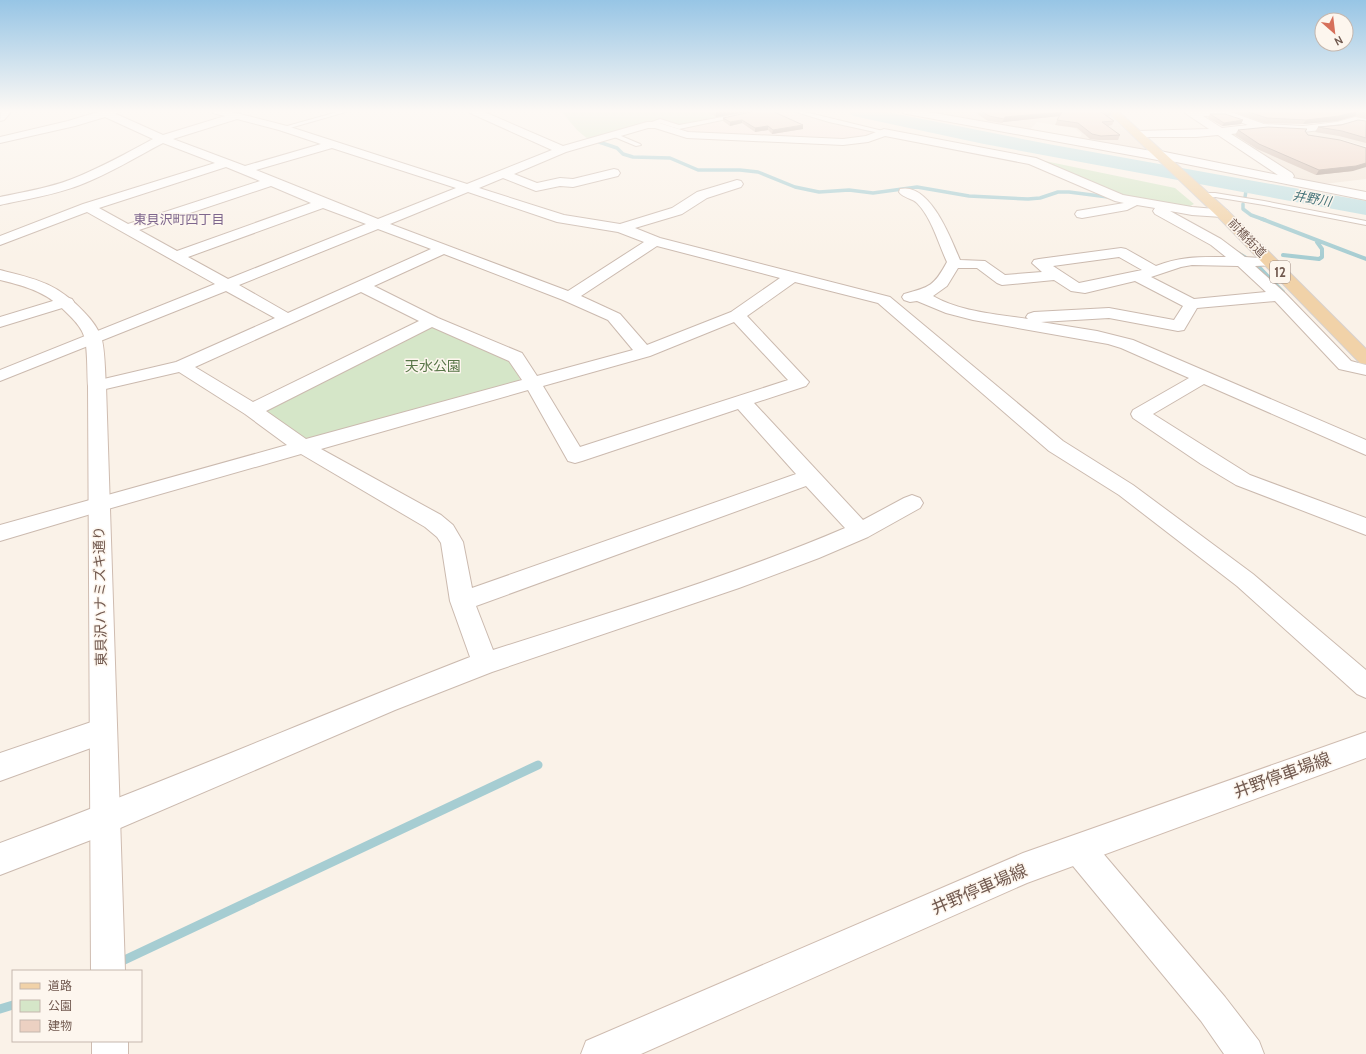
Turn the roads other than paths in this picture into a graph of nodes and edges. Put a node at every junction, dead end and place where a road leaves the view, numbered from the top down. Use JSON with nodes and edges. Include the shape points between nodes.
{"nodes":[{"id":1,"x":121,"y":160,"type":"edge"},
{"id":2,"x":219,"y":160,"type":"edge"},
{"id":3,"x":278,"y":160,"type":"edge"},
{"id":4,"x":383,"y":160,"type":"edge"},
{"id":5,"x":537,"y":160,"type":"edge"},
{"id":6,"x":1028,"y":160,"type":"edge"},
{"id":7,"x":1166,"y":160,"type":"edge"},
{"id":8,"x":1179,"y":160,"type":"edge"},
{"id":9,"x":1263,"y":160,"type":"edge"},
{"id":10,"x":227,"y":163,"type":"junction"},
{"id":11,"x":244,"y":170,"type":"junction"},
{"id":12,"x":614,"y":173,"type":"dead end"},
{"id":13,"x":503,"y":174,"type":"junction"},
{"id":14,"x":1289,"y":181,"type":"junction"},
{"id":15,"x":76,"y":182,"type":"junction"},
{"id":16,"x":271,"y":182,"type":"junction"},
{"id":17,"x":737,"y":184,"type":"dead end"},
{"id":18,"x":468,"y":188,"type":"junction"},
{"id":19,"x":1199,"y":190,"type":"junction"},
{"id":20,"x":905,"y":192,"type":"dead end"},
{"id":21,"x":1366,"y":196,"type":"edge"},
{"id":22,"x":89,"y":197,"type":"junction"},
{"id":23,"x":0,"y":201,"type":"edge"},
{"id":24,"x":1139,"y":202,"type":"junction"},
{"id":25,"x":323,"y":203,"type":"junction"},
{"id":26,"x":1222,"y":213,"type":"junction"},
{"id":27,"x":1082,"y":214,"type":"dead end"},
{"id":28,"x":1366,"y":223,"type":"edge"},
{"id":29,"x":380,"y":224,"type":"junction"},
{"id":30,"x":621,"y":228,"type":"junction"},
{"id":31,"x":127,"y":229,"type":"junction"},
{"id":32,"x":0,"y":241,"type":"edge"},
{"id":33,"x":654,"y":241,"type":"junction"},
{"id":34,"x":444,"y":250,"type":"junction"},
{"id":35,"x":176,"y":256,"type":"junction"},
{"id":36,"x":1242,"y":262,"type":"junction"},
{"id":37,"x":1270,"y":262,"type":"junction"},
{"id":38,"x":953,"y":264,"type":"junction"},
{"id":39,"x":1155,"y":272,"type":"junction"},
{"id":40,"x":0,"y":275,"type":"edge"},
{"id":41,"x":1056,"y":275,"type":"junction"},
{"id":42,"x":790,"y":276,"type":"junction"},
{"id":43,"x":1137,"y":276,"type":"junction"},
{"id":44,"x":227,"y":284,"type":"junction"},
{"id":45,"x":363,"y":287,"type":"junction"},
{"id":46,"x":920,"y":296,"type":"junction"},
{"id":47,"x":1279,"y":296,"type":"junction"},
{"id":48,"x":569,"y":297,"type":"junction"},
{"id":49,"x":884,"y":300,"type":"junction"},
{"id":50,"x":66,"y":302,"type":"junction"},
{"id":51,"x":1192,"y":304,"type":"junction"},
{"id":52,"x":737,"y":315,"type":"junction"},
{"id":53,"x":288,"y":319,"type":"junction"},
{"id":54,"x":432,"y":321,"type":"junction"},
{"id":55,"x":0,"y":322,"type":"edge"},
{"id":56,"x":1020,"y":324,"type":"junction"},
{"id":57,"x":93,"y":337,"type":"junction"},
{"id":58,"x":644,"y":352,"type":"junction"},
{"id":59,"x":1365,"y":359,"type":"edge"},
{"id":60,"x":182,"y":366,"type":"junction"},
{"id":61,"x":0,"y":376,"type":"edge"},
{"id":62,"x":1203,"y":377,"type":"junction"},
{"id":63,"x":533,"y":384,"type":"junction"},
{"id":64,"x":97,"y":386,"type":"junction"},
{"id":65,"x":742,"y":402,"type":"junction"},
{"id":66,"x":252,"y":410,"type":"junction"},
{"id":67,"x":303,"y":447,"type":"junction"},
{"id":68,"x":1366,"y":448,"type":"edge"},
{"id":69,"x":809,"y":477,"type":"junction"},
{"id":70,"x":912,"y":503,"type":"dead end"},
{"id":71,"x":98,"y":504,"type":"junction"},
{"id":72,"x":1366,"y":527,"type":"edge"},
{"id":73,"x":860,"y":531,"type":"junction"},
{"id":74,"x":0,"y":533,"type":"edge"},
{"id":75,"x":462,"y":601,"type":"junction"},
{"id":76,"x":485,"y":663,"type":"junction"},
{"id":77,"x":1366,"y":686,"type":"edge"},
{"id":78,"x":103,"y":731,"type":"junction"},
{"id":79,"x":1366,"y":745,"type":"edge"},
{"id":80,"x":0,"y":767,"type":"edge"},
{"id":81,"x":104,"y":820,"type":"junction"},
{"id":82,"x":1079,"y":848,"type":"junction"},
{"id":83,"x":0,"y":859,"type":"edge"},
{"id":84,"x":108,"y":970,"type":"edge"},
{"id":85,"x":110,"y":1042,"type":"edge"},
{"id":86,"x":110,"y":1054,"type":"edge"},
{"id":87,"x":600,"y":1054,"type":"edge"},
{"id":88,"x":1246,"y":1054,"type":"edge"}],
"edges":[{"from":1,"to":15,"type":"street"},
{"from":2,"to":10,"type":"street"},
{"from":3,"to":11,"type":"street"},
{"from":4,"to":18,"type":"street"},
{"from":5,"to":13,"type":"street"},
{"from":6,"to":24,"type":"street","via":[[1104,192]]},
{"from":7,"to":19,"type":"main road","number":"12"},
{"from":8,"to":14,"type":"street"},
{"from":9,"to":14,"type":"street","via":[[1288,176]]},
{"from":10,"to":11,"type":"street"},
{"from":10,"to":22,"type":"street","via":[[102,202]]},
{"from":11,"to":16,"type":"street"},
{"from":12,"to":13,"type":"street","via":[[573,183],[560,182],[536,187]]},
{"from":13,"to":18,"type":"street"},
{"from":14,"to":21,"type":"street"},
{"from":15,"to":22,"type":"street"},
{"from":15,"to":23,"type":"street","via":[[49,191]]},
{"from":16,"to":25,"type":"street"},
{"from":16,"to":31,"type":"street"},
{"from":17,"to":30,"type":"street","via":[[702,195],[678,211]]},
{"from":18,"to":29,"type":"street"},
{"from":18,"to":30,"type":"street","via":[[522,208],[562,219]]},
{"from":19,"to":26,"type":"main road","name":"前橋街道","number":"12"},
{"from":19,"to":28,"type":"lane"},
{"from":20,"to":38,"type":"street","via":[[921,200],[935,220]]},
{"from":22,"to":31,"type":"street"},
{"from":22,"to":32,"type":"street"},
{"from":24,"to":26,"type":"street"},
{"from":24,"to":27,"type":"street"},
{"from":24,"to":36,"type":"street","via":[[1211,238]]},
{"from":25,"to":29,"type":"street"},
{"from":25,"to":35,"type":"street"},
{"from":26,"to":37,"type":"main road","name":"前橋街道","number":"12"},
{"from":29,"to":34,"type":"street"},
{"from":29,"to":44,"type":"street"},
{"from":30,"to":33,"type":"street"},
{"from":31,"to":35,"type":"street"},
{"from":33,"to":42,"type":"street"},
{"from":33,"to":48,"type":"street"},
{"from":34,"to":45,"type":"street"},
{"from":34,"to":48,"type":"street"},
{"from":35,"to":44,"type":"street"},
{"from":36,"to":37,"type":"street"},
{"from":36,"to":39,"type":"street","via":[[1192,262],[1173,265]]},
{"from":36,"to":47,"type":"street"},
{"from":37,"to":59,"type":"main road","name":"前橋街道","number":"12"},
{"from":38,"to":41,"type":"street","via":[[980,264],[1002,280]]},
{"from":38,"to":46,"type":"street","via":[[940,286]]},
{"from":39,"to":41,"type":"street","via":[[1121,252],[1039,263]]},
{"from":39,"to":43,"type":"street"},
{"from":40,"to":50,"type":"street","name":"東貝沢ハナミズキ通り","via":[[35,284]]},
{"from":41,"to":43,"type":"street","via":[[1076,288]]},
{"from":42,"to":49,"type":"street"},
{"from":42,"to":52,"type":"street"},
{"from":43,"to":51,"type":"street"},
{"from":44,"to":53,"type":"street"},
{"from":44,"to":57,"type":"street"},
{"from":45,"to":53,"type":"street"},
{"from":45,"to":54,"type":"street"},
{"from":46,"to":49,"type":"street"},
{"from":46,"to":56,"type":"street","via":[[948,310]]},
{"from":47,"to":51,"type":"street"},
{"from":47,"to":59,"type":"street","via":[[1345,365]]},
{"from":48,"to":58,"type":"street","via":[[614,317]]},
{"from":49,"to":77,"type":"street","via":[[1056,446],[1126,490],[1245,580]]},
{"from":50,"to":55,"type":"street"},
{"from":50,"to":57,"type":"street","name":"東貝沢ハナミズキ通り","via":[[83,320]]},
{"from":51,"to":56,"type":"street","via":[[1178,326],[1109,313],[1035,316]]},
{"from":52,"to":58,"type":"street"},
{"from":52,"to":65,"type":"street","via":[[800,382]]},
{"from":53,"to":60,"type":"street"},
{"from":54,"to":63,"type":"street","via":[[516,357]]},
{"from":54,"to":66,"type":"street"},
{"from":56,"to":62,"type":"street","via":[[1103,336]]},
{"from":57,"to":61,"type":"street"},
{"from":57,"to":64,"type":"street","name":"東貝沢ハナミズキ通り"},
{"from":58,"to":63,"type":"street"},
{"from":60,"to":64,"type":"street"},
{"from":60,"to":66,"type":"street"},
{"from":62,"to":68,"type":"street"},
{"from":62,"to":72,"type":"street","via":[[1140,414],[1243,480]]},
{"from":63,"to":65,"type":"street","via":[[575,456]]},
{"from":63,"to":67,"type":"street"},
{"from":64,"to":71,"type":"street","name":"東貝沢ハナミズキ通り"},
{"from":65,"to":69,"type":"street"},
{"from":66,"to":67,"type":"street"},
{"from":67,"to":71,"type":"street"},
{"from":67,"to":75,"type":"street","via":[[433,521],[445,531],[452,542]]},
{"from":69,"to":73,"type":"street"},
{"from":69,"to":75,"type":"street"},
{"from":70,"to":73,"type":"street"},
{"from":71,"to":74,"type":"street"},
{"from":71,"to":78,"type":"street","name":"東貝沢ハナミズキ通り"},
{"from":73,"to":76,"type":"street","via":[[731,582]]},
{"from":75,"to":76,"type":"street"},
{"from":76,"to":81,"type":"street"},
{"from":78,"to":80,"type":"street"},
{"from":78,"to":81,"type":"street","name":"東貝沢ハナミズキ通り"},
{"from":79,"to":82,"type":"street","name":"井野停車場線"},
{"from":81,"to":83,"type":"street"},
{"from":81,"to":84,"type":"street","name":"東貝沢ハナミズキ通り"},
{"from":82,"to":87,"type":"street","name":"井野停車場線","via":[[1023,869]]},
{"from":82,"to":88,"type":"street","via":[[1213,1009]]},
{"from":85,"to":86,"type":"street"}]}
